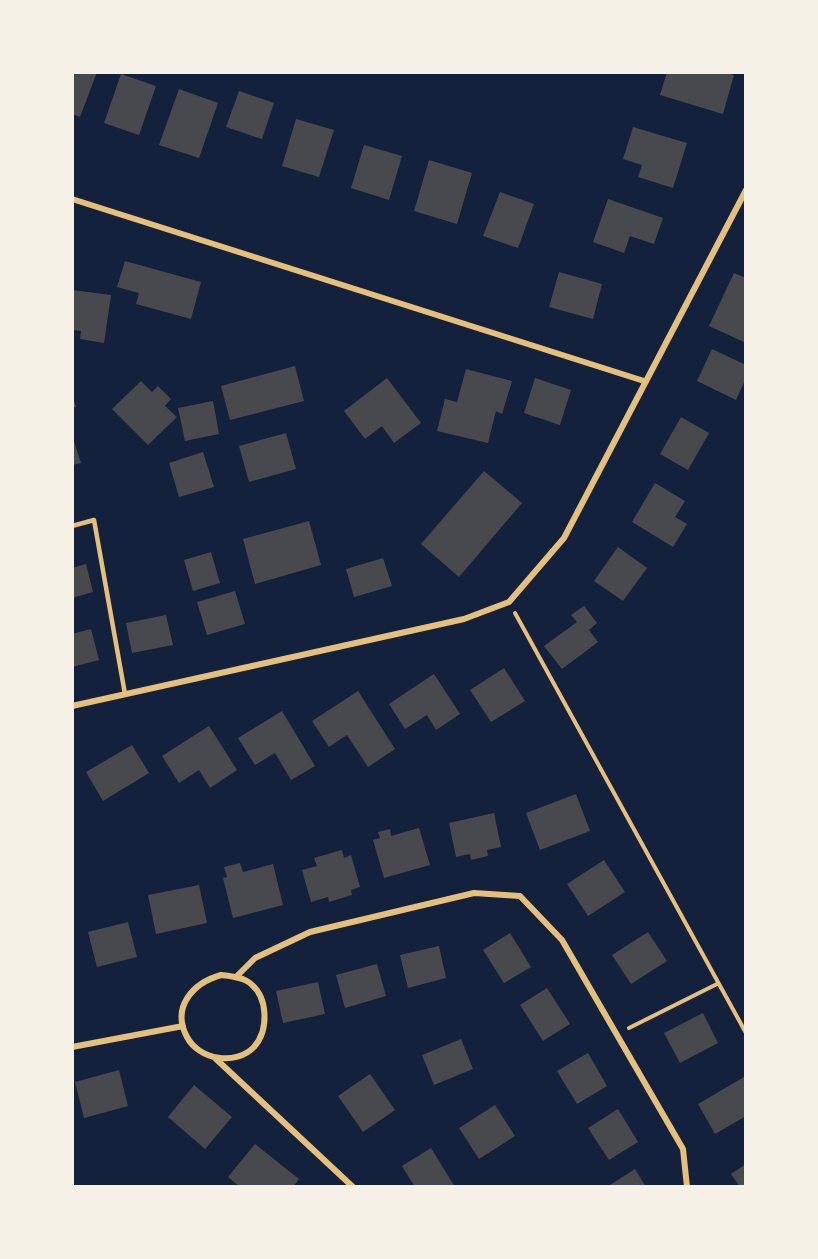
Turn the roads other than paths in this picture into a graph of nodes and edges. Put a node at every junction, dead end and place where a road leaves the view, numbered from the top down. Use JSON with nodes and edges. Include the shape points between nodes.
{"nodes":[{"id":1,"x":746,"y":190,"type":"edge"},
{"id":2,"x":72,"y":199,"type":"edge"},
{"id":3,"x":644,"y":381,"type":"junction"},
{"id":4,"x":72,"y":526,"type":"edge"},
{"id":5,"x":124,"y":694,"type":"junction"},
{"id":6,"x":72,"y":706,"type":"edge"},
{"id":7,"x":236,"y":977,"type":"junction"},
{"id":8,"x":183,"y":1026,"type":"junction"},
{"id":9,"x":72,"y":1047,"type":"edge"},
{"id":10,"x":216,"y":1059,"type":"junction"},
{"id":11,"x":353,"y":1187,"type":"edge"},
{"id":12,"x":687,"y":1187,"type":"edge"}],
"edges":[{"from":1,"to":3,"type":"street"},
{"from":2,"to":3,"type":"street"},
{"from":3,"to":5,"type":"street","via":[[564,538],[509,602],[464,619]]},
{"from":4,"to":5,"type":"lane","via":[[94,520]]},
{"from":5,"to":6,"type":"street"},
{"from":7,"to":8,"type":"street","via":[[221,975],[204,980],[190,992],[182,1012]]},
{"from":7,"to":10,"type":"street","via":[[251,983],[262,999],[265,1025],[254,1047],[238,1057]]},
{"from":7,"to":12,"type":"street","via":[[255,958],[310,932],[474,893],[520,896],[562,940],[683,1149]]},
{"from":8,"to":9,"type":"street"},
{"from":8,"to":10,"type":"street","via":[[200,1052]]},
{"from":10,"to":11,"type":"street"}]}
